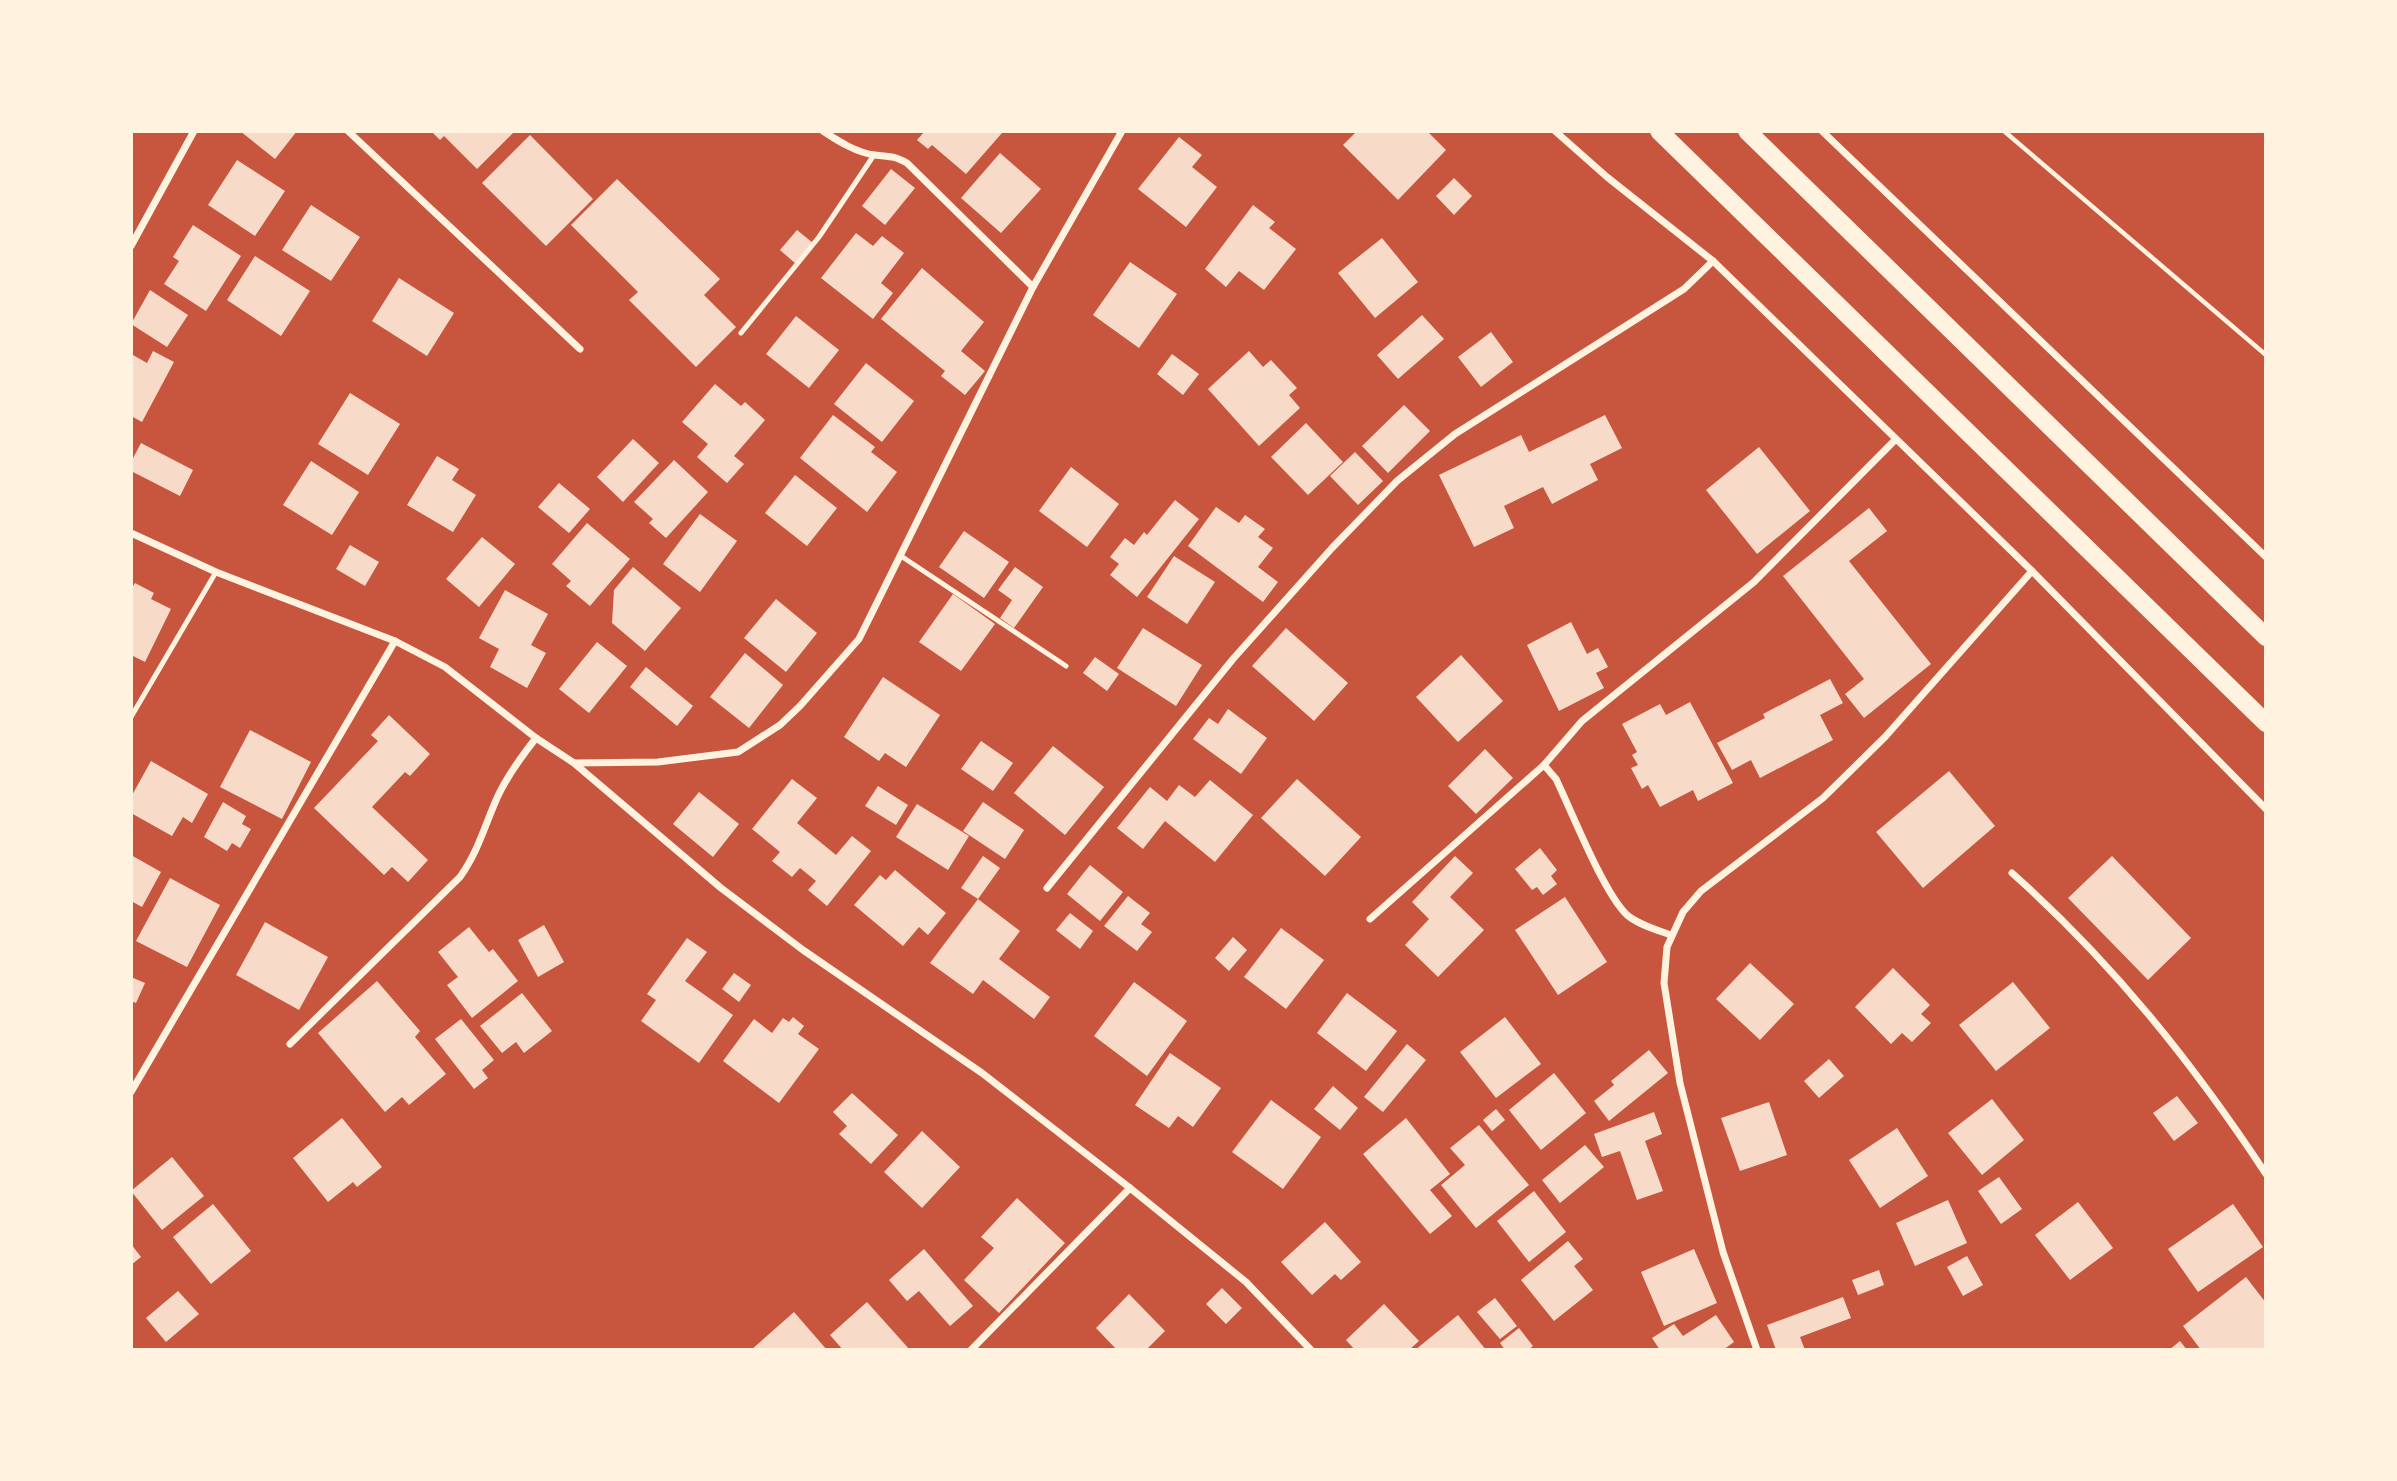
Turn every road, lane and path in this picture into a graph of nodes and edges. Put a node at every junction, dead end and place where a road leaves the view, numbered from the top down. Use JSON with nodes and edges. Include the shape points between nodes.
{"nodes":[{"id":1,"x":194,"y":131,"type":"edge"},
{"id":2,"x":348,"y":131,"type":"edge"},
{"id":3,"x":823,"y":131,"type":"edge"},
{"id":4,"x":1122,"y":131,"type":"edge"},
{"id":5,"x":1555,"y":131,"type":"edge"},
{"id":6,"x":1659,"y":131,"type":"edge"},
{"id":7,"x":1747,"y":131,"type":"edge"},
{"id":8,"x":1822,"y":131,"type":"edge"},
{"id":9,"x":2004,"y":131,"type":"edge"},
{"id":10,"x":874,"y":155,"type":"junction"},
{"id":11,"x":131,"y":246,"type":"edge"},
{"id":12,"x":1713,"y":261,"type":"junction"},
{"id":13,"x":1033,"y":287,"type":"junction"},
{"id":14,"x":741,"y":332,"type":"dead end"},
{"id":15,"x":580,"y":349,"type":"dead end"},
{"id":16,"x":2266,"y":355,"type":"edge"},
{"id":17,"x":1895,"y":440,"type":"junction"},
{"id":18,"x":131,"y":533,"type":"edge"},
{"id":19,"x":901,"y":556,"type":"junction"},
{"id":20,"x":2266,"y":556,"type":"edge"},
{"id":21,"x":2032,"y":571,"type":"junction"},
{"id":22,"x":216,"y":572,"type":"junction"},
{"id":23,"x":2266,"y":637,"type":"edge"},
{"id":24,"x":395,"y":641,"type":"junction"},
{"id":25,"x":1066,"y":666,"type":"dead end"},
{"id":26,"x":131,"y":718,"type":"edge"},
{"id":27,"x":2266,"y":723,"type":"edge"},
{"id":28,"x":536,"y":738,"type":"junction"},
{"id":29,"x":574,"y":763,"type":"junction"},
{"id":30,"x":1544,"y":765,"type":"junction"},
{"id":31,"x":2266,"y":809,"type":"edge"},
{"id":32,"x":2012,"y":873,"type":"dead end"},
{"id":33,"x":1047,"y":888,"type":"dead end"},
{"id":34,"x":1370,"y":919,"type":"dead end"},
{"id":35,"x":1671,"y":935,"type":"junction"},
{"id":36,"x":290,"y":1044,"type":"dead end"},
{"id":37,"x":131,"y":1092,"type":"edge"},
{"id":38,"x":2266,"y":1174,"type":"edge"},
{"id":39,"x":1130,"y":1188,"type":"junction"},
{"id":40,"x":971,"y":1350,"type":"edge"},
{"id":41,"x":1311,"y":1350,"type":"edge"},
{"id":42,"x":1757,"y":1350,"type":"edge"}],
"edges":[{"from":1,"to":11,"type":"street"},
{"from":2,"to":15,"type":"street"},
{"from":3,"to":10,"type":"street"},
{"from":4,"to":13,"type":"street"},
{"from":5,"to":12,"type":"street"},
{"from":6,"to":27,"type":"main road"},
{"from":7,"to":23,"type":"main road"},
{"from":8,"to":20,"type":"street"},
{"from":9,"to":16,"type":"path"},
{"from":10,"to":13,"type":"street","via":[[892,155],[907,163]]},
{"from":10,"to":14,"type":"lane","via":[[819,237]]},
{"from":12,"to":17,"type":"street"},
{"from":12,"to":33,"type":"street","via":[[1684,289],[1455,434],[1397,481],[1233,659]]},
{"from":13,"to":19,"type":"street"},
{"from":17,"to":21,"type":"street"},
{"from":17,"to":30,"type":"street","via":[[1754,582],[1582,721]]},
{"from":18,"to":22,"type":"street"},
{"from":19,"to":25,"type":"lane"},
{"from":19,"to":29,"type":"street","via":[[859,639],[800,706],[751,744],[738,752],[702,758]]},
{"from":21,"to":31,"type":"street"},
{"from":21,"to":35,"type":"street","via":[[1885,737],[1823,798],[1701,891]]},
{"from":22,"to":24,"type":"street"},
{"from":22,"to":26,"type":"lane"},
{"from":24,"to":28,"type":"street","via":[[445,667]]},
{"from":24,"to":37,"type":"street"},
{"from":28,"to":29,"type":"street"},
{"from":28,"to":36,"type":"street","via":[[496,798],[473,859],[460,877]]},
{"from":29,"to":39,"type":"street","via":[[721,888],[982,1073]]},
{"from":30,"to":34,"type":"street"},
{"from":30,"to":35,"type":"street","via":[[1556,779],[1605,882],[1625,913]]},
{"from":32,"to":38,"type":"street","via":[[2070,924],[2124,982],[2230,1119]]},
{"from":35,"to":42,"type":"street","via":[[1664,983],[1680,1083],[1723,1252]]},
{"from":39,"to":40,"type":"street"},
{"from":39,"to":41,"type":"street","via":[[1246,1282]]}]}
